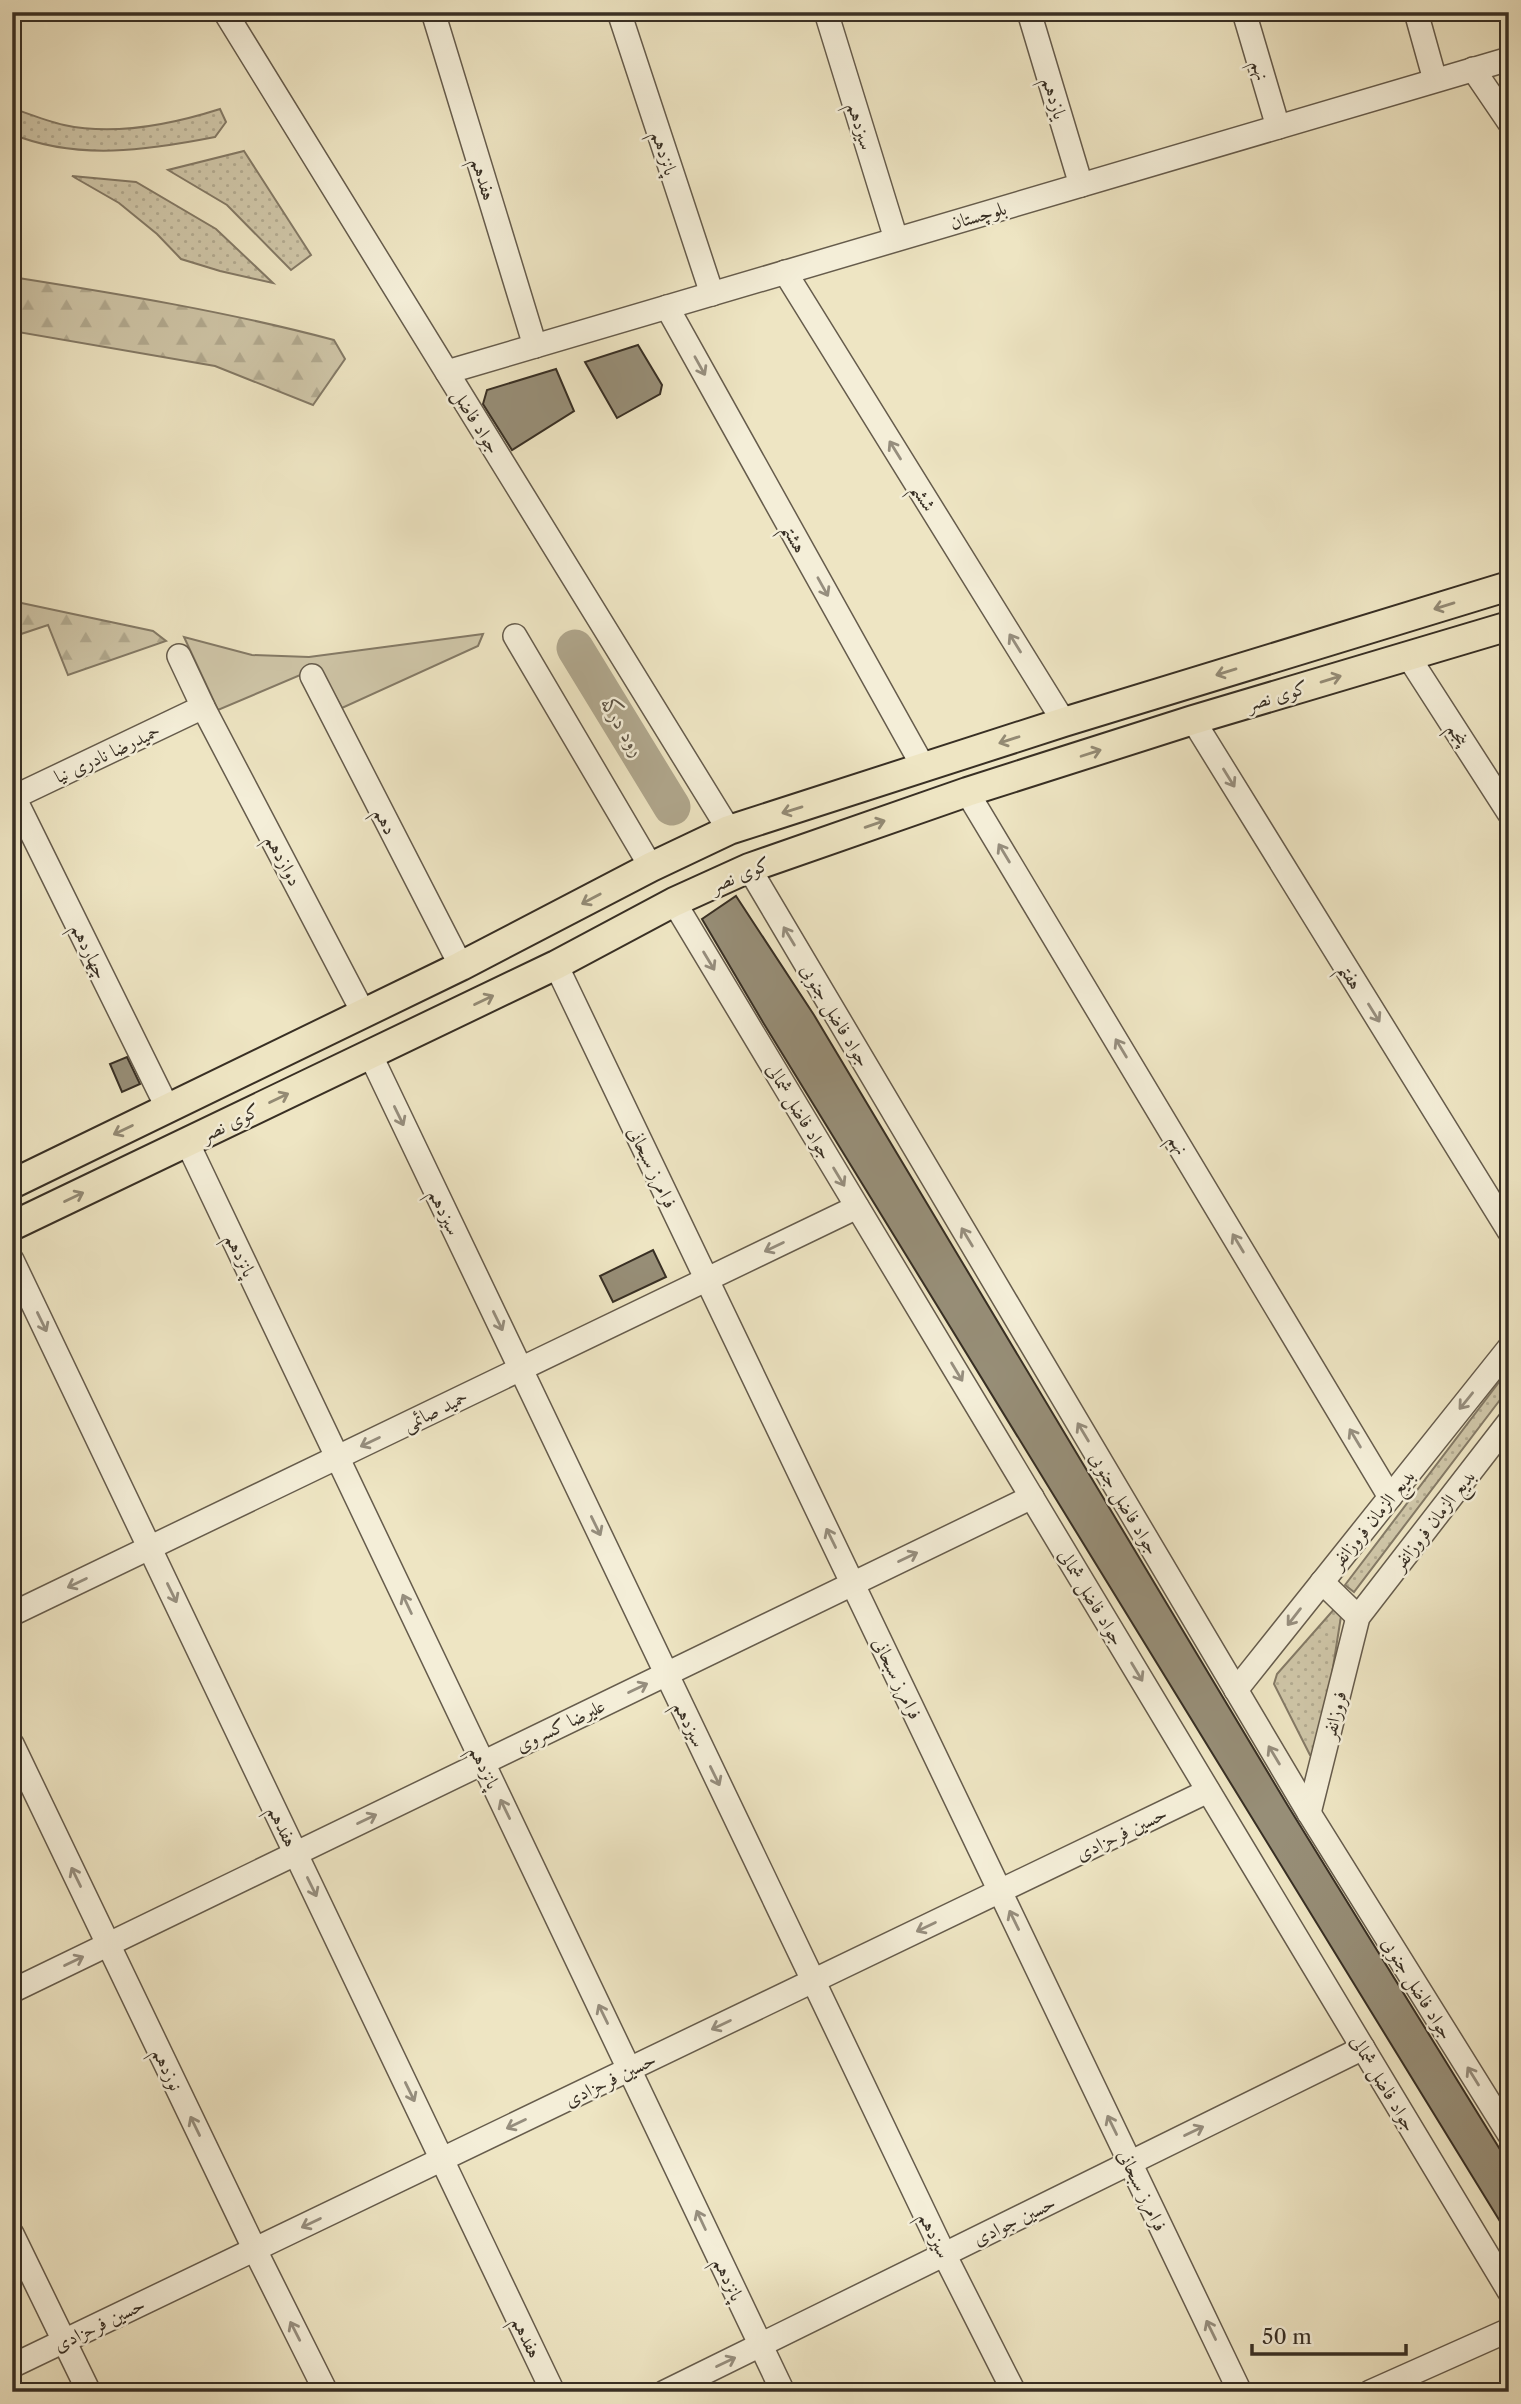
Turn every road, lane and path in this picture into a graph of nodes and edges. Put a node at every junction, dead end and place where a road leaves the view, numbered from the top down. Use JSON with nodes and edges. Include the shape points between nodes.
{"nodes":[{"id":1,"x":225,"y":12,"type":"edge"},
{"id":2,"x":433,"y":12,"type":"edge"},
{"id":3,"x":619,"y":12,"type":"edge"},
{"id":4,"x":826,"y":12,"type":"edge"},
{"id":5,"x":1029,"y":12,"type":"edge"},
{"id":6,"x":1244,"y":12,"type":"edge"},
{"id":7,"x":1416,"y":12,"type":"edge"},
{"id":8,"x":1509,"y":59,"type":"edge"},
{"id":9,"x":1473,"y":69,"type":"junction"},
{"id":10,"x":1435,"y":80,"type":"junction"},
{"id":11,"x":1509,"y":122,"type":"edge"},
{"id":12,"x":1278,"y":127,"type":"junction"},
{"id":13,"x":1081,"y":185,"type":"junction"},
{"id":14,"x":896,"y":239,"type":"junction"},
{"id":15,"x":785,"y":272,"type":"junction"},
{"id":16,"x":712,"y":294,"type":"junction"},
{"id":17,"x":667,"y":307,"type":"junction"},
{"id":18,"x":535,"y":346,"type":"junction"},
{"id":19,"x":447,"y":372,"type":"junction"},
{"id":20,"x":1509,"y":586,"type":"edge"},
{"id":21,"x":1509,"y":626,"type":"edge"},
{"id":22,"x":515,"y":636,"type":"dead end"},
{"id":23,"x":179,"y":656,"type":"dead end"},
{"id":24,"x":1409,"y":656,"type":"junction"},
{"id":25,"x":312,"y":676,"type":"dead end"},
{"id":26,"x":203,"y":707,"type":"junction"},
{"id":27,"x":1193,"y":720,"type":"junction"},
{"id":28,"x":1064,"y":722,"type":"junction"},
{"id":29,"x":924,"y":768,"type":"junction"},
{"id":30,"x":967,"y":792,"type":"junction"},
{"id":31,"x":13,"y":796,"type":"edge"},
{"id":32,"x":1509,"y":813,"type":"edge"},
{"id":33,"x":729,"y":830,"type":"junction"},
{"id":34,"x":651,"y":867,"type":"junction"},
{"id":35,"x":749,"y":868,"type":"junction"},
{"id":36,"x":674,"y":902,"type":"junction"},
{"id":37,"x":556,"y":965,"type":"junction"},
{"id":38,"x":461,"y":966,"type":"junction"},
{"id":39,"x":364,"y":1014,"type":"junction"},
{"id":40,"x":370,"y":1054,"type":"junction"},
{"id":41,"x":168,"y":1109,"type":"junction"},
{"id":42,"x":187,"y":1142,"type":"junction"},
{"id":43,"x":12,"y":1184,"type":"edge"},
{"id":44,"x":857,"y":1207,"type":"junction"},
{"id":45,"x":12,"y":1226,"type":"edge"},
{"id":46,"x":1509,"y":1231,"type":"edge"},
{"id":47,"x":12,"y":1260,"type":"edge"},
{"id":48,"x":706,"y":1279,"type":"junction"},
{"id":49,"x":1509,"y":1348,"type":"edge"},
{"id":50,"x":521,"y":1369,"type":"junction"},
{"id":51,"x":1509,"y":1422,"type":"edge"},
{"id":52,"x":337,"y":1457,"type":"junction"},
{"id":53,"x":1032,"y":1497,"type":"junction"},
{"id":54,"x":1390,"y":1497,"type":"junction"},
{"id":55,"x":150,"y":1548,"type":"junction"},
{"id":56,"x":1322,"y":1582,"type":"junction"},
{"id":57,"x":853,"y":1584,"type":"junction"},
{"id":58,"x":12,"y":1614,"type":"edge"},
{"id":59,"x":1358,"y":1617,"type":"junction"},
{"id":60,"x":666,"y":1674,"type":"junction"},
{"id":61,"x":1236,"y":1690,"type":"junction"},
{"id":62,"x":12,"y":1744,"type":"edge"},
{"id":63,"x":483,"y":1763,"type":"junction"},
{"id":64,"x":1208,"y":1791,"type":"junction"},
{"id":65,"x":1309,"y":1813,"type":"junction"},
{"id":66,"x":296,"y":1853,"type":"junction"},
{"id":67,"x":1000,"y":1891,"type":"junction"},
{"id":68,"x":108,"y":1944,"type":"junction"},
{"id":69,"x":813,"y":1981,"type":"junction"},
{"id":70,"x":12,"y":1991,"type":"edge"},
{"id":71,"x":1363,"y":2048,"type":"junction"},
{"id":72,"x":629,"y":2069,"type":"junction"},
{"id":73,"x":1500,"y":2106,"type":"edge"},
{"id":74,"x":1509,"y":2134,"type":"edge"},
{"id":75,"x":442,"y":2159,"type":"junction"},
{"id":76,"x":1130,"y":2162,"type":"junction"},
{"id":77,"x":12,"y":2234,"type":"edge"},
{"id":78,"x":255,"y":2250,"type":"junction"},
{"id":79,"x":944,"y":2254,"type":"junction"},
{"id":80,"x":1509,"y":2291,"type":"edge"},
{"id":81,"x":1509,"y":2330,"type":"edge"},
{"id":82,"x":64,"y":2341,"type":"junction"},
{"id":83,"x":761,"y":2345,"type":"junction"},
{"id":84,"x":12,"y":2366,"type":"edge"},
{"id":85,"x":89,"y":2392,"type":"edge"},
{"id":86,"x":326,"y":2392,"type":"edge"},
{"id":87,"x":554,"y":2392,"type":"edge"},
{"id":88,"x":665,"y":2392,"type":"edge"},
{"id":89,"x":783,"y":2392,"type":"edge"},
{"id":90,"x":1014,"y":2392,"type":"edge"},
{"id":91,"x":1240,"y":2392,"type":"edge"},
{"id":92,"x":1370,"y":2392,"type":"edge"}],
"edges":[{"from":1,"to":19,"type":"street","name":"جواد فاضل"},
{"from":2,"to":18,"type":"street","name":"هفدهم"},
{"from":3,"to":16,"type":"street","name":"پانزدهم"},
{"from":4,"to":14,"type":"street","name":"سیزدهم"},
{"from":5,"to":13,"type":"street","name":"یازدهم"},
{"from":6,"to":12,"type":"street","name":"نهم"},
{"from":7,"to":10,"type":"street"},
{"from":8,"to":9,"type":"street","name":"بلوچستان"},
{"from":9,"to":10,"type":"street","name":"بلوچستان"},
{"from":9,"to":11,"type":"street"},
{"from":10,"to":12,"type":"street","name":"بلوچستان"},
{"from":12,"to":13,"type":"street","name":"بلوچستان"},
{"from":13,"to":14,"type":"street","name":"بلوچستان"},
{"from":14,"to":15,"type":"street","name":"بلوچستان"},
{"from":15,"to":16,"type":"street","name":"بلوچستان"},
{"from":28,"to":15,"type":"street","name":"ششم","one_way":true},
{"from":16,"to":17,"type":"street","name":"بلوچستان"},
{"from":17,"to":18,"type":"street","name":"بلوچستان"},
{"from":17,"to":29,"type":"street","name":"هشتم","one_way":true},
{"from":18,"to":19,"type":"street","name":"بلوچستان"},
{"from":19,"to":33,"type":"street","name":"جواد فاضل"},
{"from":20,"to":28,"type":"main road","name":"کوی نصر","one_way":true},
{"from":21,"to":24,"type":"main road","name":"کوی نصر"},
{"from":22,"to":34,"type":"street"},
{"from":23,"to":26,"type":"street","name":"دوازدهم"},
{"from":27,"to":24,"type":"main road","name":"کوی نصر","one_way":true},
{"from":24,"to":32,"type":"street","name":"پنجم"},
{"from":25,"to":38,"type":"street","name":"دهم"},
{"from":26,"to":31,"type":"street","name":"حمیدرضا نادری نیا"},
{"from":26,"to":39,"type":"street","name":"دوازدهم"},
{"from":30,"to":27,"type":"main road","name":"کوی نصر","one_way":true},
{"from":27,"to":46,"type":"street","name":"هفتم","one_way":true},
{"from":28,"to":29,"type":"main road","name":"کوی نصر","one_way":true},
{"from":29,"to":33,"type":"main road","name":"کوی نصر","one_way":true},
{"from":35,"to":30,"type":"main road","name":"کوی نصر","one_way":true},
{"from":54,"to":30,"type":"street","name":"نهم","one_way":true},
{"from":31,"to":41,"type":"street","name":"چهاردهم"},
{"from":33,"to":34,"type":"main road","name":"کوی نصر"},
{"from":34,"to":38,"type":"main road","name":"کوی نصر","one_way":true},
{"from":35,"to":36,"type":"main road","name":"کوی نصر"},
{"from":61,"to":35,"type":"street","name":"جواد فاضل جنوبی","one_way":true},
{"from":36,"to":37,"type":"main road","name":"کوی نصر"},
{"from":36,"to":44,"type":"street","name":"جواد فاضل شمالی","one_way":true},
{"from":40,"to":37,"type":"main road","name":"کوی نصر","one_way":true},
{"from":37,"to":48,"type":"street","name":"فرامرز سبحانی"},
{"from":38,"to":39,"type":"main road","name":"کوی نصر"},
{"from":39,"to":41,"type":"main road","name":"کوی نصر"},
{"from":42,"to":40,"type":"main road","name":"کوی نصر","one_way":true},
{"from":40,"to":50,"type":"street","name":"سیزدهم","one_way":true},
{"from":41,"to":43,"type":"main road","name":"کوی نصر","one_way":true},
{"from":45,"to":42,"type":"main road","name":"کوی نصر","one_way":true},
{"from":42,"to":52,"type":"street","name":"پانزدهم"},
{"from":44,"to":48,"type":"street","name":"حمید صائمی","one_way":true},
{"from":44,"to":53,"type":"street","name":"جواد فاضل شمالی","one_way":true},
{"from":47,"to":55,"type":"street","name":"هفدهم","one_way":true},
{"from":48,"to":50,"type":"street","name":"حمید صائمی"},
{"from":57,"to":48,"type":"street","name":"فرامرز سبحانی","one_way":true},
{"from":49,"to":54,"type":"street","name":"بدیع‌ الزمان فروزانفر","one_way":true},
{"from":50,"to":52,"type":"street","name":"حمید صائمی","one_way":true},
{"from":50,"to":60,"type":"street","name":"سیزدهم","one_way":true},
{"from":51,"to":59,"type":"street","name":"بدیع الزمان فروزانفر"},
{"from":52,"to":55,"type":"street","name":"حمید صائمی"},
{"from":63,"to":52,"type":"street","name":"پانزدهم","one_way":true},
{"from":57,"to":53,"type":"street","name":"علیرضا کسروی","one_way":true},
{"from":53,"to":64,"type":"street","name":"جواد فاضل شمالی","one_way":true},
{"from":54,"to":56,"type":"street","name":"بدیع‌ الزمان فروزانفر"},
{"from":55,"to":58,"type":"street","name":"حمید صائمی","one_way":true},
{"from":55,"to":66,"type":"street","name":"هفدهم","one_way":true},
{"from":56,"to":59,"type":"street"},
{"from":56,"to":61,"type":"street","name":"بدیع‌ الزمان فروزانفر","one_way":true},
{"from":57,"to":60,"type":"street","name":"علیرضا کسروی"},
{"from":57,"to":67,"type":"street","name":"فرامرز سبحانی"},
{"from":59,"to":65,"type":"street","name":"فروزانفر"},
{"from":63,"to":60,"type":"street","name":"علیرضا کسروی","one_way":true},
{"from":60,"to":69,"type":"street","name":"سیزدهم","one_way":true},
{"from":65,"to":61,"type":"street","name":"جواد فاضل جنوبی","one_way":true},
{"from":68,"to":62,"type":"street","name":"نوزدهم","one_way":true},
{"from":66,"to":63,"type":"street","name":"علیرضا کسروی","one_way":true},
{"from":72,"to":63,"type":"street","name":"پانزدهم","one_way":true},
{"from":64,"to":67,"type":"street","name":"حسین فرحزادی"},
{"from":64,"to":71,"type":"street","name":"جواد فاضل شمالی"},
{"from":73,"to":65,"type":"street","name":"جواد فاضل جنوبی","one_way":true},
{"from":66,"to":68,"type":"street","name":"علیرضا کسروی"},
{"from":66,"to":75,"type":"street","name":"هفدهم","one_way":true},
{"from":67,"to":69,"type":"street","name":"حسین فرحزادی","one_way":true},
{"from":76,"to":67,"type":"street","name":"فرامرز سبحانی","one_way":true},
{"from":70,"to":68,"type":"street","name":"علیرضا کسروی","one_way":true},
{"from":78,"to":68,"type":"street","name":"نوزدهم","one_way":true},
{"from":69,"to":72,"type":"street","name":"حسین فرحزادی","one_way":true},
{"from":69,"to":79,"type":"street","name":"سیزدهم"},
{"from":76,"to":71,"type":"street","name":"حسین جوادی","one_way":true},
{"from":71,"to":80,"type":"street","name":"جواد فاضل شمالی"},
{"from":72,"to":75,"type":"street","name":"حسین فرحزادی","one_way":true},
{"from":83,"to":72,"type":"street","name":"پانزدهم","one_way":true},
{"from":73,"to":74,"type":"street","name":"جواد فاضل جنوبی"},
{"from":75,"to":78,"type":"street","name":"حسین فرحزادی","one_way":true},
{"from":75,"to":87,"type":"street","name":"هفدهم"},
{"from":76,"to":79,"type":"street","name":"حسین جوادی"},
{"from":91,"to":76,"type":"street","name":"فرامرز سبحانی","one_way":true},
{"from":77,"to":82,"type":"street"},
{"from":78,"to":82,"type":"street","name":"حسین فرحزادی"},
{"from":86,"to":78,"type":"street","name":"نوزدهم","one_way":true},
{"from":79,"to":83,"type":"street","name":"حسین جوادی"},
{"from":79,"to":90,"type":"street","name":"سیزدهم"},
{"from":81,"to":92,"type":"street"},
{"from":82,"to":84,"type":"street","name":"حسین فرحزادی"},
{"from":82,"to":85,"type":"street"},
{"from":88,"to":83,"type":"street","name":"حسین جوادی","one_way":true},
{"from":83,"to":89,"type":"street","name":"پانزدهم"}]}
